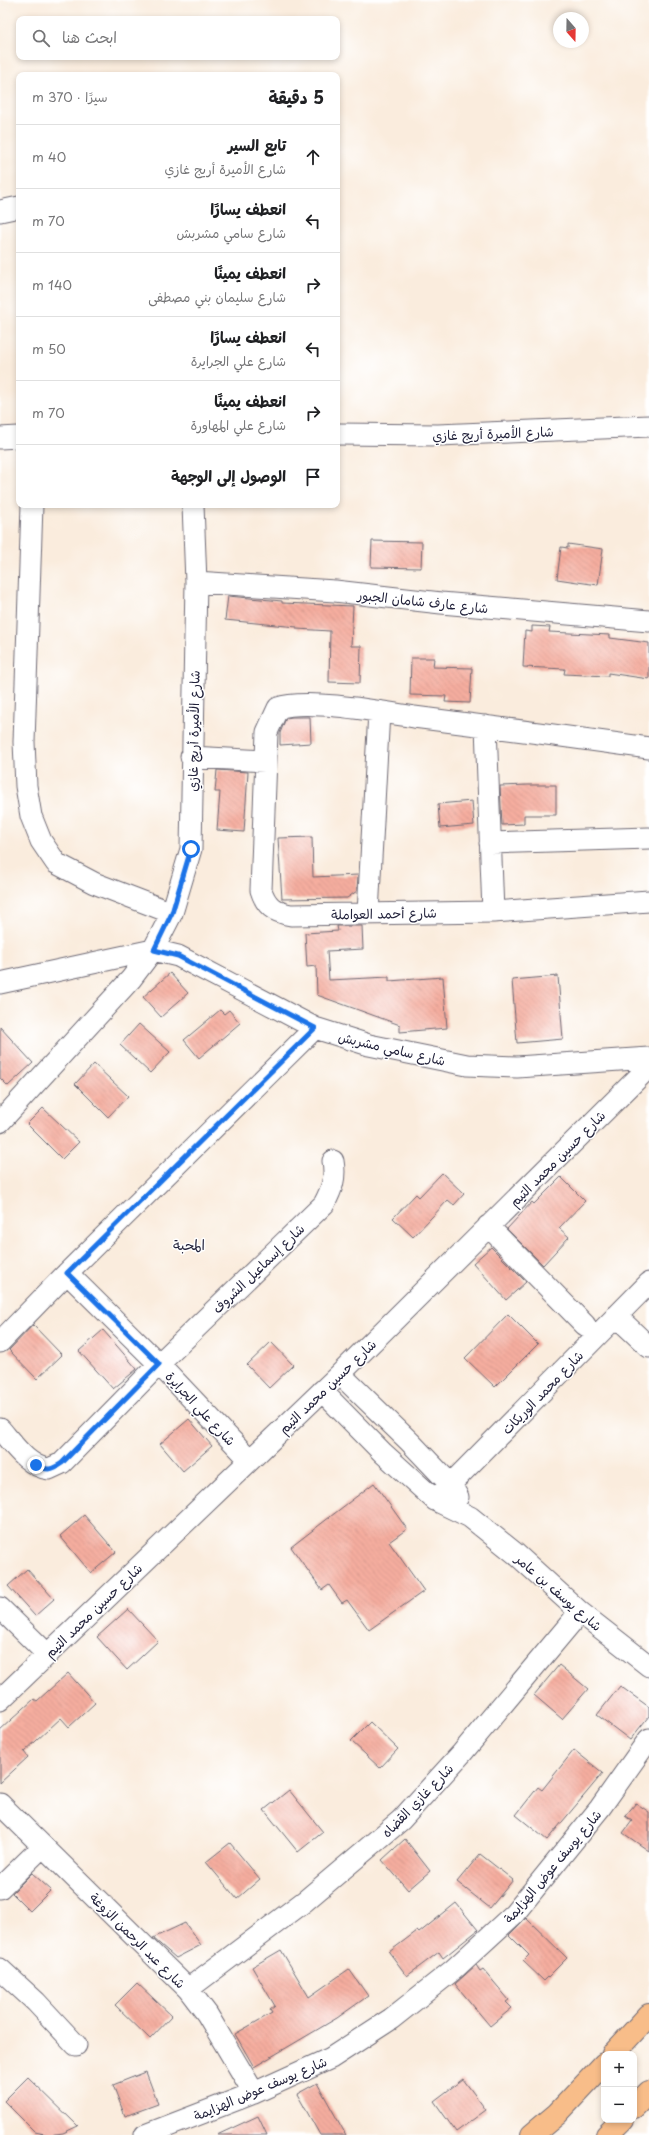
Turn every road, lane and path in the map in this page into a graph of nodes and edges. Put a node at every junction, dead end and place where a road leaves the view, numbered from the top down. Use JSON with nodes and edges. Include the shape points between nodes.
{"nodes":[{"id":1,"x":16,"y":208,"type":"edge"},
{"id":2,"x":0,"y":211,"type":"edge"},
{"id":3,"x":649,"y":426,"type":"edge"},
{"id":4,"x":340,"y":434,"type":"edge"},
{"id":5,"x":16,"y":437,"type":"edge"},
{"id":6,"x":0,"y":438,"type":"edge"},
{"id":7,"x":32,"y":508,"type":"edge"},
{"id":8,"x":193,"y":508,"type":"edge"},
{"id":9,"x":196,"y":582,"type":"junction"},
{"id":10,"x":649,"y":621,"type":"edge"},
{"id":11,"x":379,"y":712,"type":"junction"},
{"id":12,"x":486,"y":726,"type":"junction"},
{"id":13,"x":649,"y":748,"type":"edge"},
{"id":14,"x":191,"y":757,"type":"junction"},
{"id":15,"x":265,"y":761,"type":"junction"},
{"id":16,"x":649,"y":838,"type":"edge"},
{"id":17,"x":490,"y":843,"type":"junction"},
{"id":18,"x":649,"y":901,"type":"edge"},
{"id":19,"x":493,"y":912,"type":"junction"},
{"id":20,"x":172,"y":913,"type":"junction"},
{"id":21,"x":368,"y":913,"type":"junction"},
{"id":22,"x":154,"y":950,"type":"junction"},
{"id":23,"x":3,"y":980,"type":"edge"},
{"id":24,"x":315,"y":1028,"type":"junction"},
{"id":25,"x":649,"y":1058,"type":"edge"},
{"id":26,"x":649,"y":1067,"type":"edge"},
{"id":27,"x":0,"y":1122,"type":"edge"},
{"id":28,"x":333,"y":1161,"type":"dead end"},
{"id":29,"x":488,"y":1226,"type":"junction"},
{"id":30,"x":67,"y":1273,"type":"junction"},
{"id":31,"x":649,"y":1283,"type":"edge"},
{"id":32,"x":616,"y":1316,"type":"junction"},
{"id":33,"x":585,"y":1325,"type":"dead end"},
{"id":34,"x":0,"y":1342,"type":"edge"},
{"id":35,"x":649,"y":1347,"type":"edge"},
{"id":36,"x":159,"y":1364,"type":"junction"},
{"id":37,"x":340,"y":1374,"type":"junction"},
{"id":38,"x":322,"y":1391,"type":"junction"},
{"id":39,"x":0,"y":1429,"type":"edge"},
{"id":40,"x":250,"y":1460,"type":"junction"},
{"id":41,"x":451,"y":1485,"type":"junction"},
{"id":42,"x":435,"y":1500,"type":"junction"},
{"id":43,"x":470,"y":1517,"type":"junction"},
{"id":44,"x":0,"y":1608,"type":"edge"},
{"id":45,"x":580,"y":1612,"type":"junction"},
{"id":46,"x":46,"y":1653,"type":"junction"},
{"id":47,"x":649,"y":1666,"type":"edge"},
{"id":48,"x":0,"y":1700,"type":"edge"},
{"id":49,"x":649,"y":1739,"type":"edge"},
{"id":50,"x":0,"y":1804,"type":"edge"},
{"id":51,"x":43,"y":1846,"type":"junction"},
{"id":52,"x":0,"y":1888,"type":"edge"},
{"id":53,"x":0,"y":1969,"type":"edge"},
{"id":54,"x":188,"y":1989,"type":"junction"},
{"id":55,"x":649,"y":2015,"type":"edge"},
{"id":56,"x":76,"y":2045,"type":"dead end"},
{"id":57,"x":616,"y":2051,"type":"edge"},
{"id":58,"x":601,"y":2067,"type":"edge"},
{"id":59,"x":649,"y":2092,"type":"edge"},
{"id":60,"x":254,"y":2093,"type":"junction"},
{"id":61,"x":637,"y":2104,"type":"edge"},
{"id":62,"x":619,"y":2123,"type":"edge"},
{"id":63,"x":145,"y":2135,"type":"edge"},
{"id":64,"x":532,"y":2135,"type":"edge"},
{"id":65,"x":607,"y":2135,"type":"edge"}],
"edges":[{"from":1,"to":2,"type":"street"},
{"from":3,"to":4,"type":"street","name":"شارع الأميرة أريج غازي","via":[[438,435]]},
{"from":5,"to":6,"type":"street"},
{"from":7,"to":20,"type":"street","via":[[24,742],[26,786],[31,816],[41,841],[56,863],[94,882]]},
{"from":8,"to":9,"type":"street","name":"شارع الأميرة أريج غازي"},
{"from":9,"to":10,"type":"street","name":"شارع عارف شامان الجبور","via":[[335,591]]},
{"from":9,"to":14,"type":"street","name":"شارع الأميرة أريج غازي"},
{"from":11,"to":12,"type":"street","name":"شارع أحمد العواملة"},
{"from":11,"to":15,"type":"street","name":"شارع أحمد العواملة","via":[[304,704],[289,704],[278,708],[267,732]]},
{"from":11,"to":21,"type":"street"},
{"from":12,"to":13,"type":"street","name":"شارع أحمد العواملة"},
{"from":12,"to":17,"type":"street"},
{"from":14,"to":15,"type":"street"},
{"from":14,"to":20,"type":"street","name":"شارع الأميرة أريج غازي","via":[[191,849]]},
{"from":15,"to":21,"type":"street","name":"شارع أحمد العواملة","via":[[260,890],[267,905],[278,912],[290,915]]},
{"from":16,"to":17,"type":"street"},
{"from":17,"to":19,"type":"street"},
{"from":18,"to":19,"type":"street","name":"شارع أحمد العواملة"},
{"from":19,"to":21,"type":"street","name":"شارع أحمد العواملة"},
{"from":20,"to":22,"type":"street","name":"شارع الأميرة أريج غازي"},
{"from":22,"to":23,"type":"street"},
{"from":22,"to":24,"type":"street","name":"شارع سامي مشربش","via":[[178,956]]},
{"from":22,"to":27,"type":"street","via":[[131,979]]},
{"from":24,"to":25,"type":"street","name":"شارع سامي مشربش","via":[[369,1045],[467,1065],[517,1067]]},
{"from":24,"to":30,"type":"street"},
{"from":26,"to":29,"type":"street","name":"شارع حسين محمد التيم"},
{"from":28,"to":36,"type":"street","name":"شارع إسماعيل الشروف","via":[[334,1181],[324,1204]]},
{"from":29,"to":33,"type":"street"},
{"from":29,"to":37,"type":"street","name":"شارع حسين محمد التيم"},
{"from":30,"to":34,"type":"street"},
{"from":30,"to":36,"type":"street","name":"شارع علي الجرايرة"},
{"from":31,"to":32,"type":"street","name":"شارع محمد الوريكات"},
{"from":32,"to":35,"type":"street"},
{"from":32,"to":41,"type":"street","name":"شارع محمد الوريكات"},
{"from":36,"to":39,"type":"street","name":"شارع إسماعيل الشروف","via":[[54,1469],[43,1469],[32,1462]]},
{"from":36,"to":40,"type":"street","name":"شارع علي الجرايرة"},
{"from":37,"to":38,"type":"street","name":"شارع حسين محمد التيم"},
{"from":37,"to":41,"type":"street","name":"شارع يوسف بن عامر"},
{"from":38,"to":40,"type":"street","name":"شارع حسين محمد التيم"},
{"from":38,"to":42,"type":"street","name":"شارع يوسف بن عامر","via":[[383,1453]]},
{"from":40,"to":46,"type":"street","name":"شارع حسين محمد التيم"},
{"from":41,"to":42,"type":"street","name":"شارع محمد الوريكات"},
{"from":41,"to":43,"type":"street","name":"شارع يوسف بن عامر"},
{"from":42,"to":43,"type":"street","name":"شارع يوسف بن عامر"},
{"from":43,"to":45,"type":"street","name":"شارع يوسف بن عامر","via":[[516,1554]]},
{"from":44,"to":46,"type":"street"},
{"from":45,"to":47,"type":"street","name":"شارع يوسف بن عامر"},
{"from":45,"to":54,"type":"street","name":"شارع غازي القضاه","via":[[462,1753],[401,1820],[305,1901]]},
{"from":46,"to":48,"type":"street","name":"شارع حسين محمد التيم"},
{"from":49,"to":60,"type":"street","name":"شارع يوسف عوض الهزايمة","via":[[600,1808],[523,1903],[453,1970],[391,2019],[331,2058]]},
{"from":50,"to":51,"type":"street","name":"شارع عبد الرحمن الزوغة"},
{"from":51,"to":52,"type":"street"},
{"from":51,"to":54,"type":"street","name":"شارع عبد الرحمن الزوغة"},
{"from":53,"to":56,"type":"street","via":[[36,2002]]},
{"from":54,"to":60,"type":"street","name":"شارع عبد الرحمن الزوغة","via":[[207,2014]]},
{"from":55,"to":57,"type":"main road"},
{"from":58,"to":64,"type":"main road","via":[[558,2114]]},
{"from":59,"to":61,"type":"main road"},
{"from":60,"to":63,"type":"street","name":"شارع يوسف عوض الهزايمة"},
{"from":62,"to":65,"type":"main road"}]}
